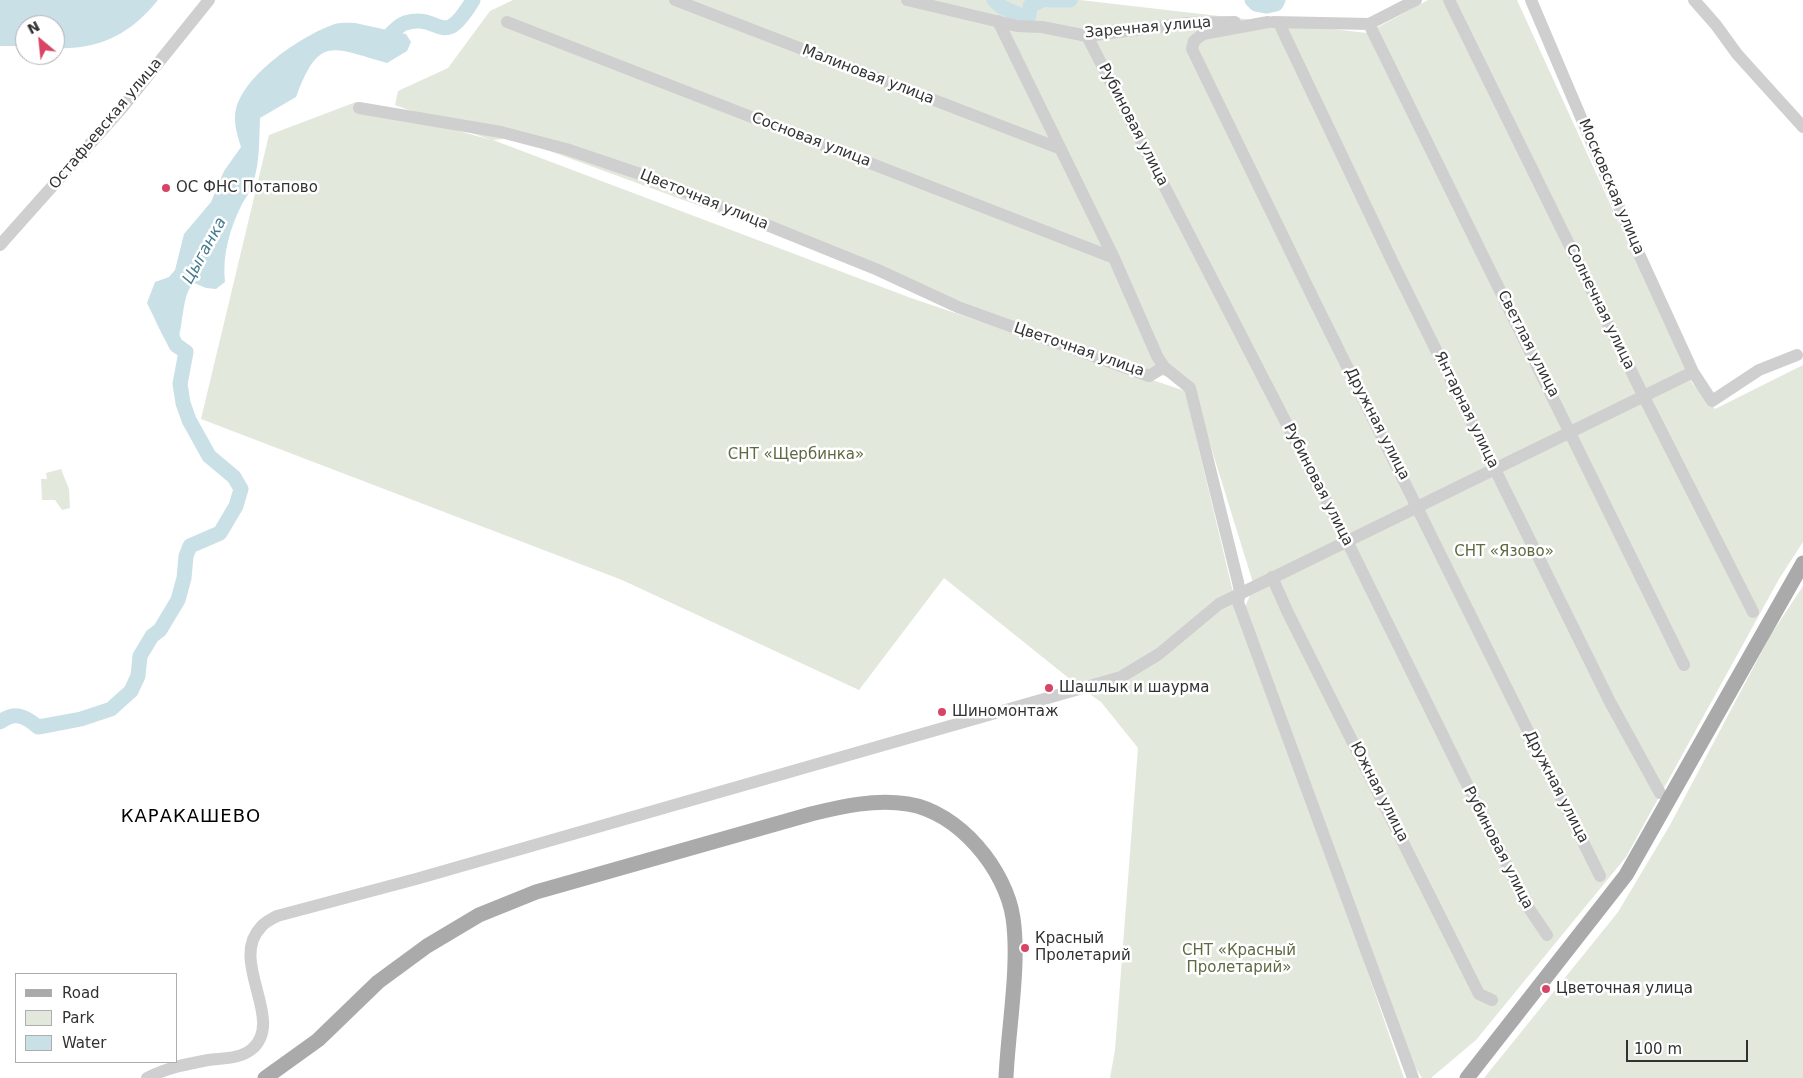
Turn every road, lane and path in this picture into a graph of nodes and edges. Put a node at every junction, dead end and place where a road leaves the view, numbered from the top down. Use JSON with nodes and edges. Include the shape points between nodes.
{"nodes":[{"id":1,"x":209,"y":0,"type":"edge"},
{"id":2,"x":675,"y":0,"type":"edge"},
{"id":3,"x":908,"y":0,"type":"edge"},
{"id":4,"x":1416,"y":0,"type":"edge"},
{"id":5,"x":1449,"y":0,"type":"edge"},
{"id":6,"x":1531,"y":0,"type":"edge"},
{"id":7,"x":1694,"y":0,"type":"edge"},
{"id":8,"x":998,"y":21,"type":"junction"},
{"id":9,"x":507,"y":22,"type":"dead end"},
{"id":10,"x":1274,"y":22,"type":"junction"},
{"id":11,"x":1369,"y":24,"type":"junction"},
{"id":12,"x":1087,"y":36,"type":"junction"},
{"id":13,"x":359,"y":108,"type":"dead end"},
{"id":14,"x":1803,"y":127,"type":"edge"},
{"id":15,"x":1061,"y":150,"type":"junction"},
{"id":16,"x":0,"y":245,"type":"edge"},
{"id":17,"x":1114,"y":258,"type":"junction"},
{"id":18,"x":1798,"y":355,"type":"dead end"},
{"id":19,"x":1164,"y":367,"type":"junction"},
{"id":20,"x":1693,"y":372,"type":"junction"},
{"id":21,"x":1644,"y":397,"type":"junction"},
{"id":22,"x":1572,"y":432,"type":"junction"},
{"id":23,"x":1496,"y":470,"type":"junction"},
{"id":24,"x":1418,"y":506,"type":"junction"},
{"id":25,"x":1347,"y":541,"type":"junction"},
{"id":26,"x":1803,"y":563,"type":"edge"},
{"id":27,"x":1272,"y":577,"type":"junction"},
{"id":28,"x":1240,"y":593,"type":"junction"},
{"id":29,"x":1753,"y":612,"type":"dead end"},
{"id":30,"x":1684,"y":665,"type":"dead end"},
{"id":31,"x":1660,"y":793,"type":"dead end"},
{"id":32,"x":1600,"y":876,"type":"dead end"},
{"id":33,"x":1547,"y":935,"type":"dead end"},
{"id":34,"x":1492,"y":1000,"type":"dead end"},
{"id":35,"x":146,"y":1078,"type":"edge"},
{"id":36,"x":265,"y":1078,"type":"edge"},
{"id":37,"x":1006,"y":1078,"type":"edge"},
{"id":38,"x":1413,"y":1078,"type":"edge"},
{"id":39,"x":1467,"y":1078,"type":"edge"}],
"edges":[{"from":1,"to":16,"type":"street","name":"Остафьевская улица","via":[[122,108]]},
{"from":2,"to":15,"type":"street","name":"Малиновая улица"},
{"from":3,"to":8,"type":"street","name":"Заречная улица"},
{"from":4,"to":11,"type":"street","name":"Заречная улица"},
{"from":5,"to":21,"type":"street","name":"Солнечная улица"},
{"from":6,"to":20,"type":"street","name":"Московская улица","via":[[1620,211]]},
{"from":7,"to":14,"type":"street","via":[[1737,54]]},
{"from":8,"to":12,"type":"street","name":"Заречная улица"},
{"from":8,"to":15,"type":"street"},
{"from":9,"to":17,"type":"street","name":"Сосновая улица"},
{"from":10,"to":11,"type":"street","name":"Заречная улица"},
{"from":10,"to":12,"type":"street","name":"Заречная улица","via":[[1189,23]]},
{"from":10,"to":23,"type":"street","name":"Янтарная улица"},
{"from":10,"to":24,"type":"street","name":"Дружная улица","via":[[1203,34],[1194,41],[1192,49]]},
{"from":11,"to":22,"type":"street","name":"Светлая улица"},
{"from":12,"to":25,"type":"street","name":"Рубиновая улица"},
{"from":13,"to":19,"type":"street","name":"Цветочная улица","via":[[501,132],[566,149],[644,175],[1033,336],[1149,376]]},
{"from":15,"to":17,"type":"street"},
{"from":17,"to":19,"type":"street"},
{"from":18,"to":20,"type":"street","name":"Московская улица","via":[[1759,370],[1712,401]]},
{"from":19,"to":28,"type":"street","name":"Цветочная улица","via":[[1190,388]]},
{"from":20,"to":21,"type":"street"},
{"from":21,"to":22,"type":"street"},
{"from":21,"to":29,"type":"street","name":"Солнечная улица"},
{"from":22,"to":23,"type":"street"},
{"from":22,"to":30,"type":"street","name":"Светлая улица"},
{"from":23,"to":24,"type":"street"},
{"from":23,"to":31,"type":"street","name":"Янтарная улица","via":[[1610,702]]},
{"from":24,"to":25,"type":"street"},
{"from":24,"to":32,"type":"street","name":"Дружная улица"},
{"from":25,"to":27,"type":"street"},
{"from":25,"to":33,"type":"street","name":"Рубиновая улица","via":[[1526,904]]},
{"from":26,"to":39,"type":"main road","via":[[1626,875]]},
{"from":27,"to":28,"type":"street"},
{"from":27,"to":34,"type":"street","name":"Южная улица","via":[[1479,994]]},
{"from":28,"to":35,"type":"street","via":[[1219,604],[1158,654],[1121,677],[277,916],[262,925],[251,941],[251,971],[264,1018],[259,1041],[252,1049],[236,1057],[186,1064]]},
{"from":28,"to":38,"type":"street","name":"Цветочная улица","via":[[1238,602]]},
{"from":36,"to":37,"type":"main road","via":[[318,1040],[378,982],[427,946],[479,915],[536,892],[802,816],[848,804],[880,802],[910,804],[940,816],[966,834],[989,860],[1004,888],[1013,918],[1014,954]]}]}
